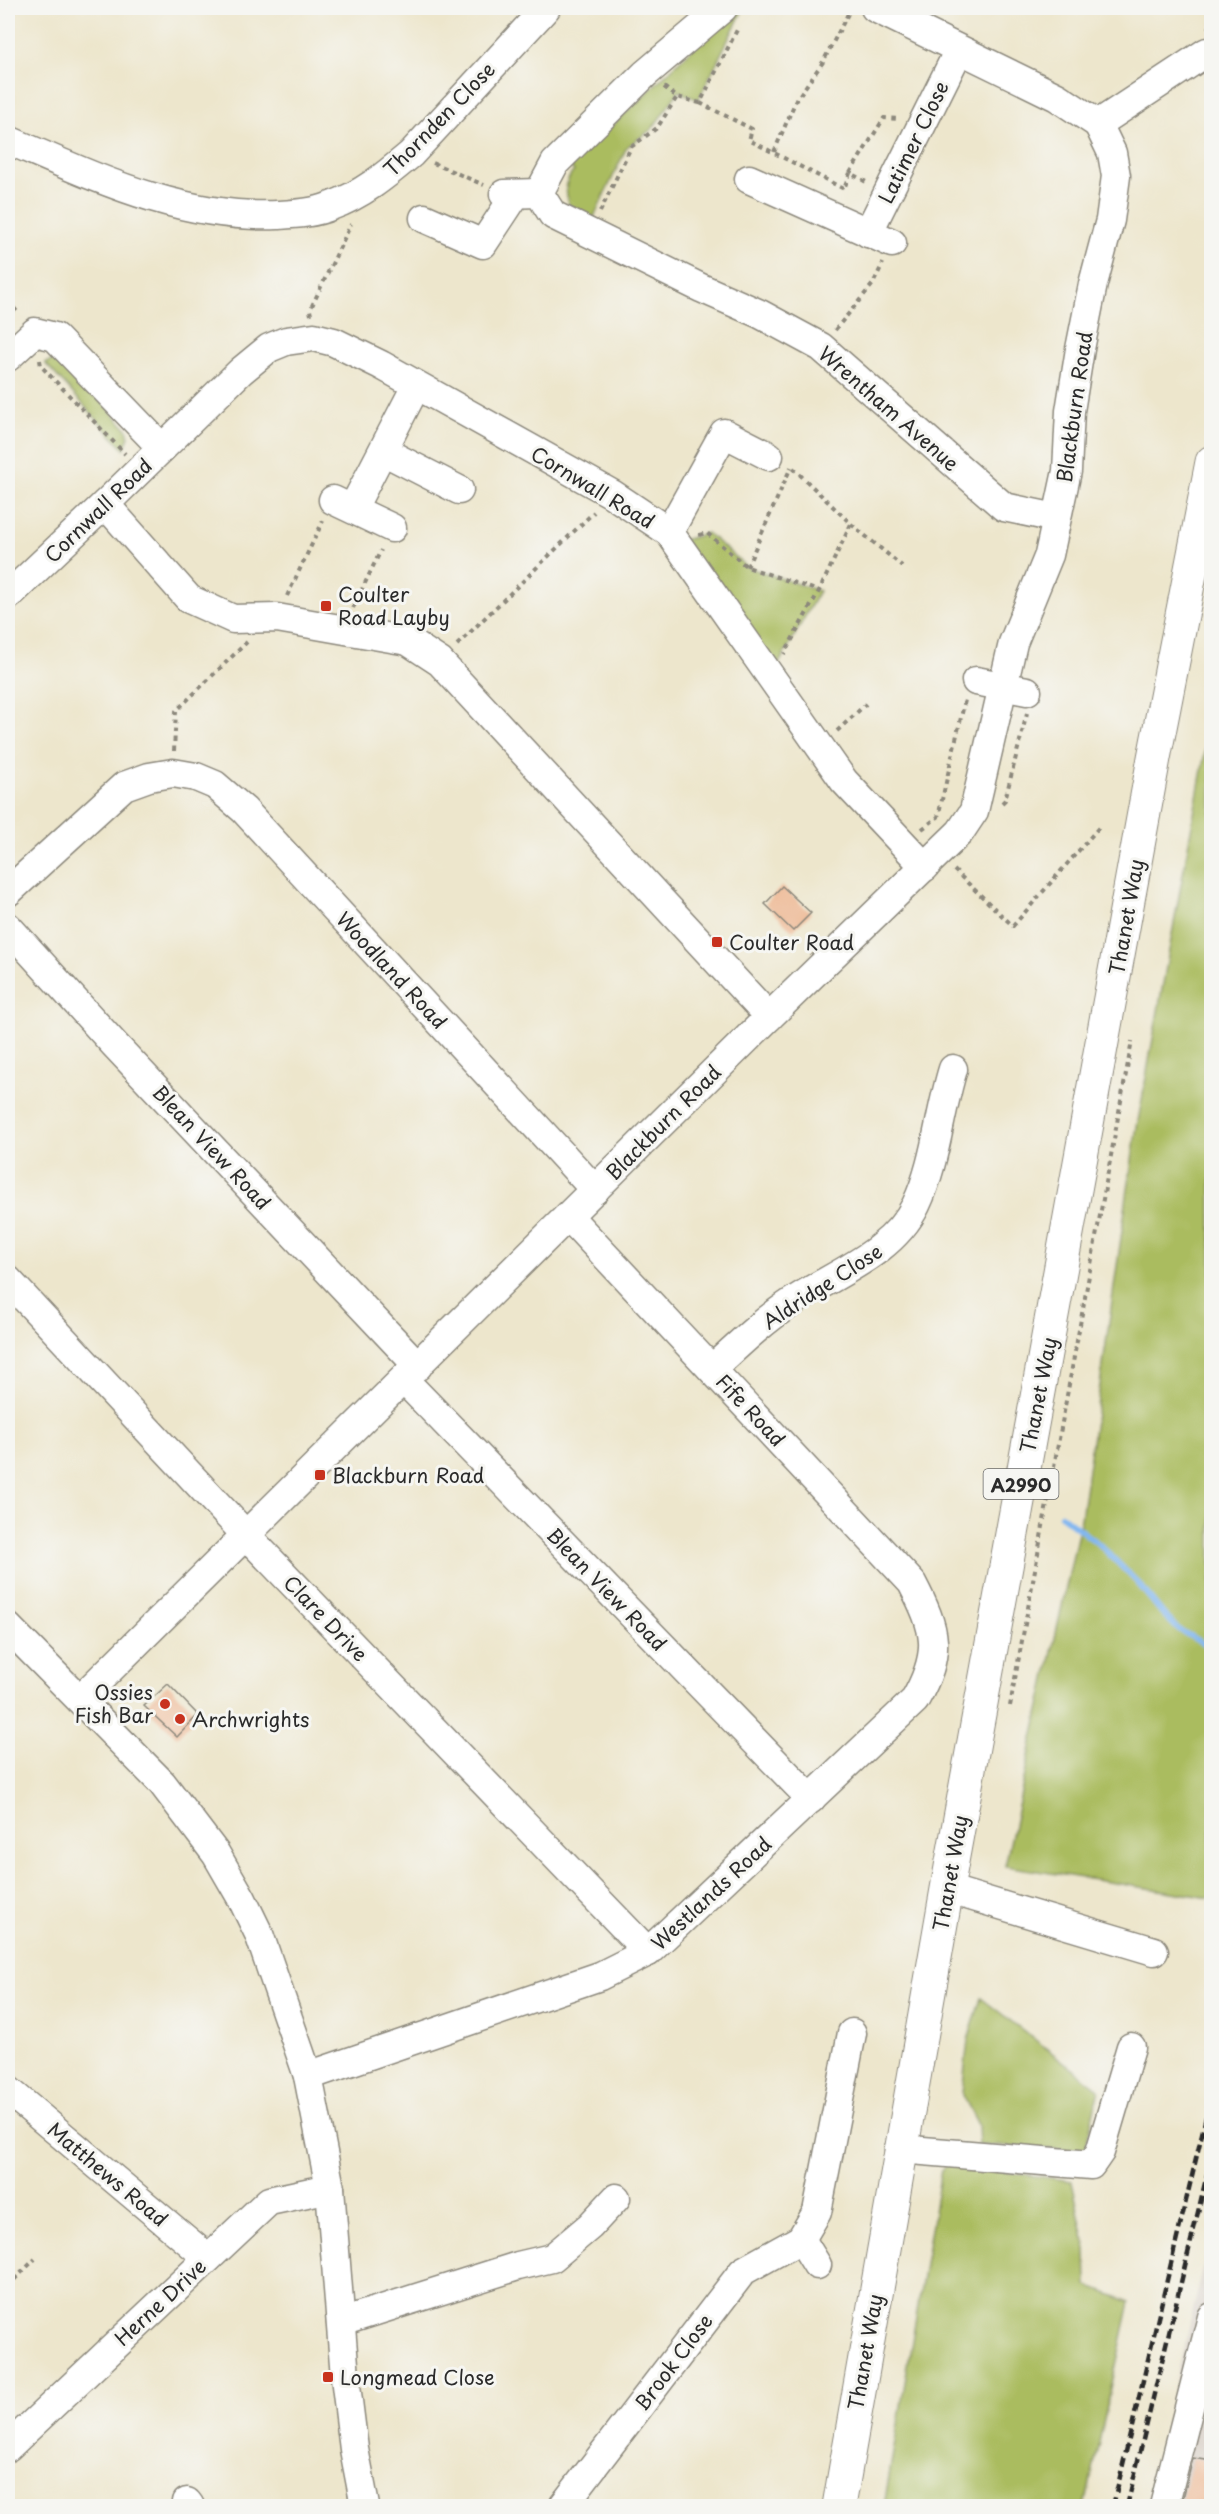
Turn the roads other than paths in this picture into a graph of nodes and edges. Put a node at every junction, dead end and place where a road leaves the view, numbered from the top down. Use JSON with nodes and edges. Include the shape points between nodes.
{"nodes":[{"id":1,"x":546,"y":8,"type":"edge"},
{"id":2,"x":875,"y":8,"type":"edge"},
{"id":3,"x":731,"y":18,"type":"edge"},
{"id":4,"x":959,"y":50,"type":"junction"},
{"id":5,"x":1207,"y":52,"type":"dead end"},
{"id":6,"x":1098,"y":124,"type":"junction"},
{"id":7,"x":8,"y":140,"type":"edge"},
{"id":8,"x":749,"y":179,"type":"dead end"},
{"id":9,"x":519,"y":194,"type":"junction"},
{"id":10,"x":424,"y":218,"type":"dead end"},
{"id":11,"x":8,"y":357,"type":"edge"},
{"id":12,"x":416,"y":386,"type":"junction"},
{"id":13,"x":162,"y":448,"type":"junction"},
{"id":14,"x":383,"y":451,"type":"junction"},
{"id":15,"x":781,"y":462,"type":"road end"},
{"id":16,"x":1212,"y":462,"type":"edge"},
{"id":17,"x":459,"y":490,"type":"dead end"},
{"id":18,"x":105,"y":504,"type":"junction"},
{"id":19,"x":1056,"y":518,"type":"junction"},
{"id":20,"x":392,"y":528,"type":"road end"},
{"id":21,"x":672,"y":537,"type":"junction"},
{"id":22,"x":8,"y":596,"type":"edge"},
{"id":23,"x":932,"y":861,"type":"junction"},
{"id":24,"x":8,"y":892,"type":"edge"},
{"id":25,"x":8,"y":927,"type":"edge"},
{"id":26,"x":769,"y":1017,"type":"junction"},
{"id":27,"x":942,"y":1081,"type":"dead end"},
{"id":28,"x":595,"y":1190,"type":"junction"},
{"id":29,"x":569,"y":1216,"type":"junction"},
{"id":30,"x":8,"y":1280,"type":"edge"},
{"id":31,"x":712,"y":1369,"type":"junction"},
{"id":32,"x":411,"y":1373,"type":"junction"},
{"id":33,"x":246,"y":1534,"type":"junction"},
{"id":34,"x":925,"y":1609,"type":"joint"},
{"id":35,"x":8,"y":1627,"type":"edge"},
{"id":36,"x":80,"y":1699,"type":"junction"},
{"id":37,"x":811,"y":1799,"type":"junction"},
{"id":38,"x":946,"y":1889,"type":"junction"},
{"id":39,"x":1154,"y":1951,"type":"dead end"},
{"id":40,"x":648,"y":1952,"type":"junction"},
{"id":41,"x":855,"y":2034,"type":"dead end"},
{"id":42,"x":1131,"y":2047,"type":"dead end"},
{"id":43,"x":308,"y":2076,"type":"junction"},
{"id":44,"x":8,"y":2090,"type":"edge"},
{"id":45,"x":899,"y":2149,"type":"junction"},
{"id":46,"x":330,"y":2188,"type":"junction"},
{"id":47,"x":616,"y":2198,"type":"dead end"},
{"id":48,"x":801,"y":2239,"type":"junction"},
{"id":49,"x":208,"y":2258,"type":"junction"},
{"id":50,"x":817,"y":2265,"type":"dead end"},
{"id":51,"x":1212,"y":2317,"type":"edge"},
{"id":52,"x":341,"y":2322,"type":"junction"},
{"id":53,"x":1205,"y":2369,"type":"edge"},
{"id":54,"x":8,"y":2447,"type":"edge"},
{"id":55,"x":365,"y":2506,"type":"edge"},
{"id":56,"x":563,"y":2506,"type":"edge"},
{"id":57,"x":839,"y":2506,"type":"edge"},
{"id":58,"x":1164,"y":2506,"type":"edge"}],
"edges":[{"from":1,"to":7,"type":"street","name":"Thornden Close","via":[[411,154],[358,195],[330,207],[298,214],[251,216],[197,209],[89,176]]},
{"from":2,"to":4,"type":"street"},
{"from":3,"to":9,"type":"street","via":[[645,74]]},
{"from":4,"to":6,"type":"street","via":[[1057,97]]},
{"from":4,"to":8,"type":"street","name":"Latimer Close","via":[[888,194],[880,238]]},
{"from":5,"to":6,"type":"street"},
{"from":6,"to":19,"type":"street","name":"Blackburn Road","via":[[1112,153],[1116,176],[1110,220],[1080,349],[1070,411],[1067,471]]},
{"from":9,"to":10,"type":"street","via":[[483,244]]},
{"from":9,"to":19,"type":"street","name":"Wrentham Avenue","via":[[590,234],[821,346],[1005,507]]},
{"from":11,"to":13,"type":"street","name":"Cornwall Road","via":[[35,332],[55,337]]},
{"from":12,"to":13,"type":"street","name":"Cornwall Road","via":[[334,342],[314,337],[286,341],[269,348],[241,371]]},
{"from":12,"to":14,"type":"street"},
{"from":12,"to":21,"type":"street","name":"Cornwall Road","via":[[612,494]]},
{"from":13,"to":18,"type":"street","name":"Cornwall Road"},
{"from":14,"to":17,"type":"street"},
{"from":14,"to":20,"type":"street","via":[[343,504]]},
{"from":15,"to":21,"type":"street","via":[[724,433]]},
{"from":16,"to":38,"type":"main road","name":"Thanet Way","number":"A2990"},
{"from":18,"to":22,"type":"street","name":"Cornwall Road"},
{"from":18,"to":26,"type":"street","via":[[189,599],[233,619],[267,618],[408,641],[440,662]]},
{"from":19,"to":23,"type":"street","name":"Blackburn Road","via":[[1049,555],[993,689],[974,811]]},
{"from":21,"to":23,"type":"street","name":"Cornwall Road","via":[[844,781]]},
{"from":23,"to":26,"type":"street","name":"Blackburn Road"},
{"from":24,"to":28,"type":"street","name":"Woodland Road","via":[[124,786],[173,773],[215,785],[244,810]]},
{"from":25,"to":32,"type":"street","name":"Blean View Road"},
{"from":26,"to":28,"type":"street","name":"Blackburn Road"},
{"from":27,"to":31,"type":"street","name":"Aldridge Close","via":[[929,1171],[915,1207],[887,1244],[762,1323]]},
{"from":28,"to":29,"type":"street","name":"Blackburn Road"},
{"from":29,"to":31,"type":"street","name":"Fife Road"},
{"from":29,"to":32,"type":"street","name":"Blackburn Road"},
{"from":30,"to":33,"type":"street","name":"Clare Drive"},
{"from":31,"to":34,"type":"street","name":"Fife Road","via":[[912,1583]]},
{"from":32,"to":33,"type":"street","name":"Blackburn Road"},
{"from":32,"to":37,"type":"street","name":"Blean View Road"},
{"from":33,"to":36,"type":"street","name":"Blackburn Road"},
{"from":33,"to":40,"type":"street","name":"Clare Drive"},
{"from":34,"to":37,"type":"street","name":"Westlands Road","via":[[934,1642],[928,1677],[915,1700]]},
{"from":35,"to":36,"type":"street"},
{"from":36,"to":43,"type":"street","via":[[162,1783],[216,1854],[259,1934]]},
{"from":37,"to":40,"type":"street","name":"Westlands Road"},
{"from":38,"to":39,"type":"street"},
{"from":38,"to":45,"type":"main road","name":"Thanet Way","number":"A2990"},
{"from":40,"to":43,"type":"street","name":"Westlands Road","via":[[600,1976]]},
{"from":41,"to":48,"type":"street","via":[[817,2212]]},
{"from":42,"to":45,"type":"street","via":[[1100,2152],[1091,2164]]},
{"from":43,"to":46,"type":"street"},
{"from":44,"to":49,"type":"street","name":"Matthews Road"},
{"from":45,"to":57,"type":"main road","name":"Thanet Way","number":"A2990"},
{"from":46,"to":49,"type":"street","name":"Herne Drive","via":[[269,2201]]},
{"from":46,"to":52,"type":"street"},
{"from":47,"to":52,"type":"street","via":[[595,2230],[552,2258]]},
{"from":48,"to":50,"type":"street"},
{"from":48,"to":56,"type":"street","name":"Brook Close","via":[[743,2271]]},
{"from":49,"to":54,"type":"street","name":"Herne Drive"},
{"from":51,"to":53,"type":"street"},
{"from":52,"to":55,"type":"street","via":[[349,2413]]},
{"from":53,"to":58,"type":"street"}]}
